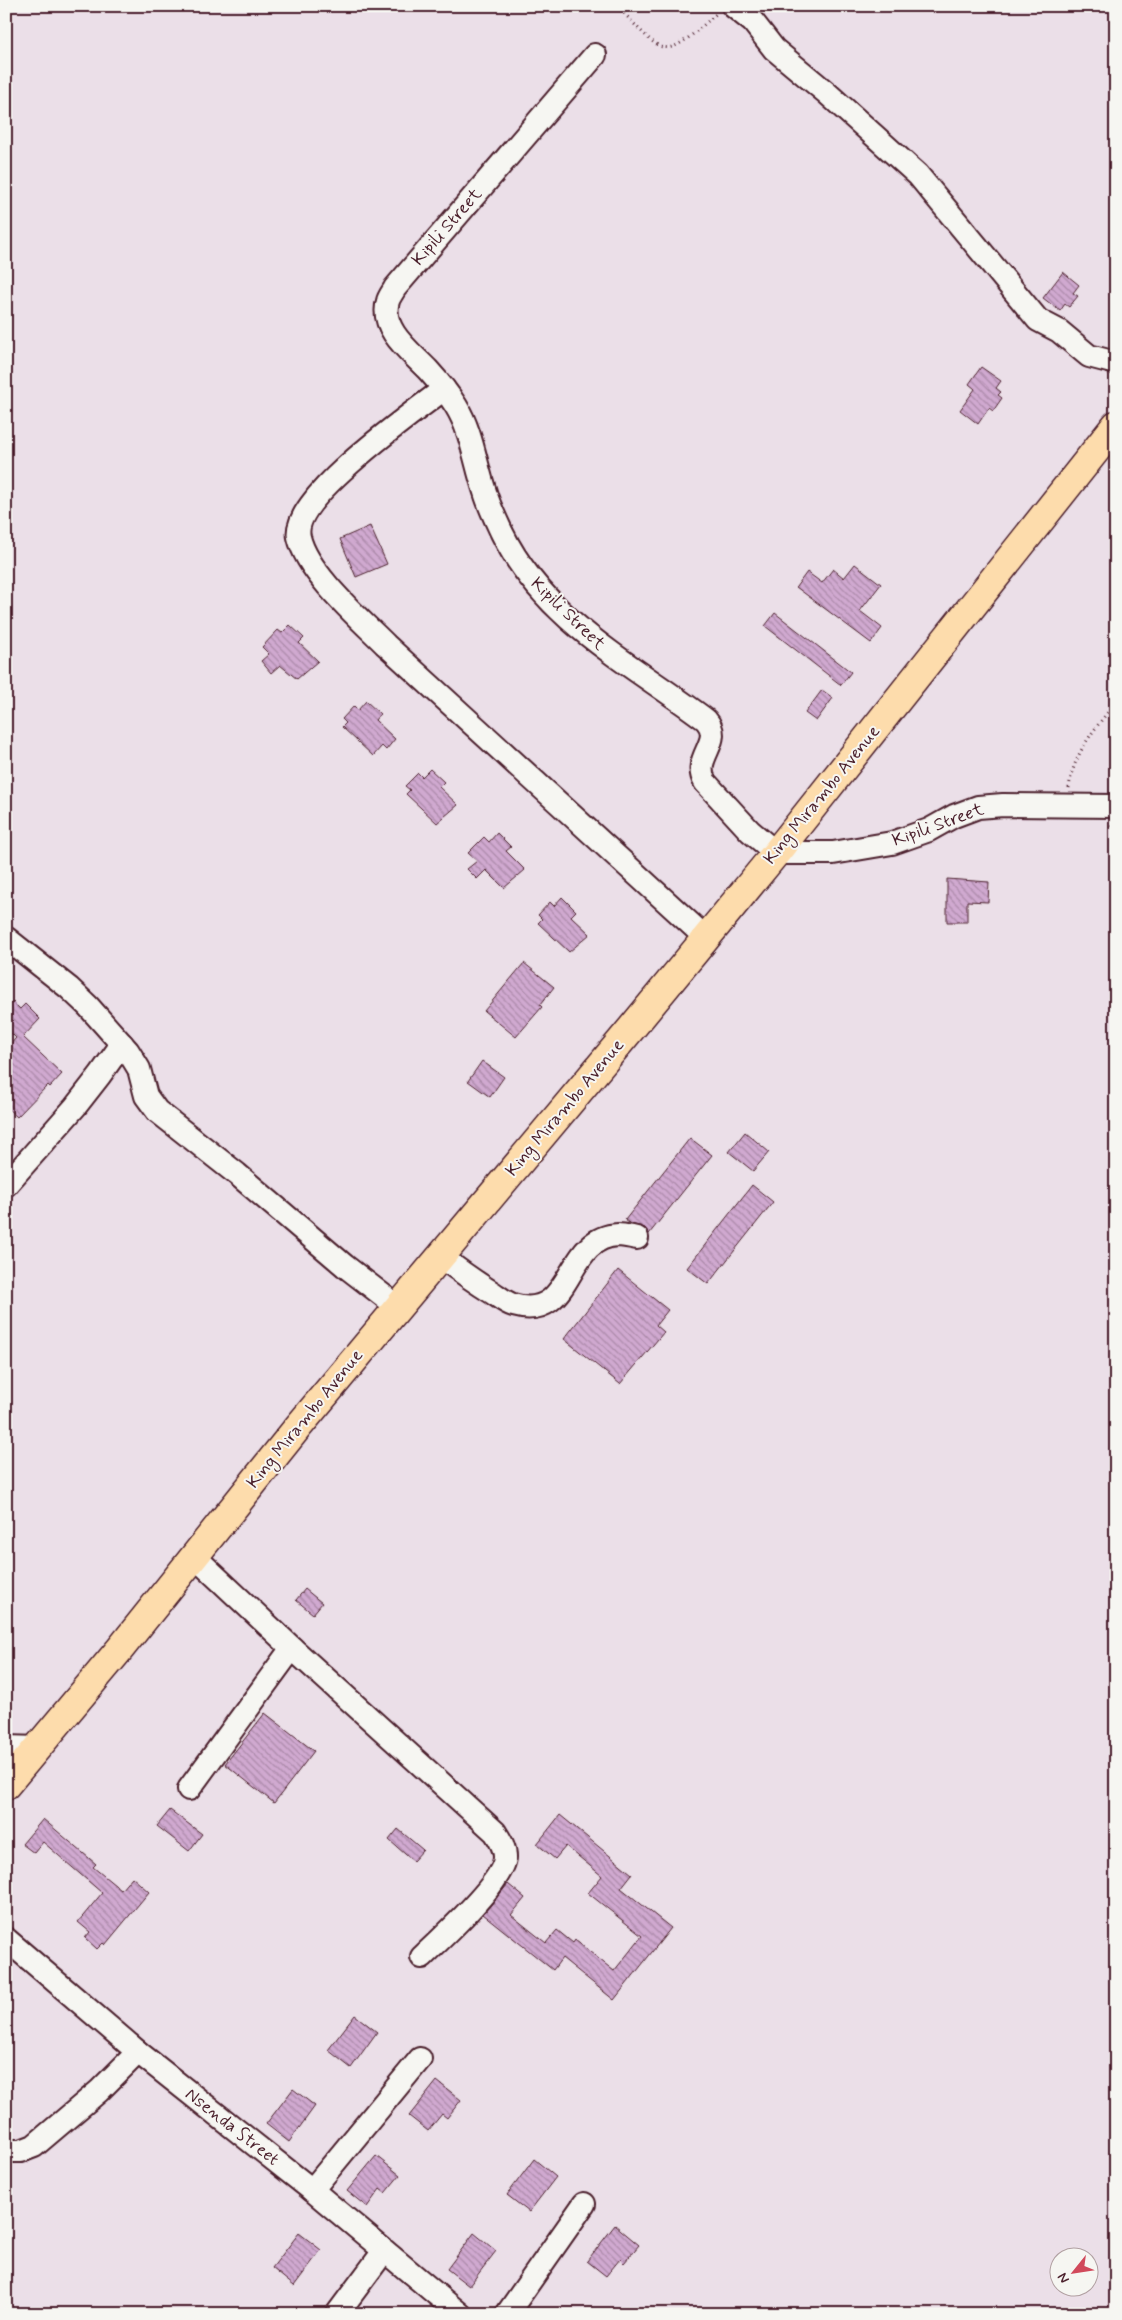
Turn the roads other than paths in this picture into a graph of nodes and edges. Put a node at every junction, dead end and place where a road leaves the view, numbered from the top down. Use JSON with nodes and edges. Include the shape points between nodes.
{"nodes":[{"id":1,"x":726,"y":9,"type":"edge"},
{"id":2,"x":595,"y":55,"type":"dead end"},
{"id":3,"x":1116,"y":364,"type":"edge"},
{"id":4,"x":444,"y":389,"type":"junction"},
{"id":5,"x":1116,"y":425,"type":"edge"},
{"id":6,"x":1116,"y":806,"type":"edge"},
{"id":7,"x":776,"y":853,"type":"junction"},
{"id":8,"x":6,"y":938,"type":"edge"},
{"id":9,"x":706,"y":938,"type":"junction"},
{"id":10,"x":122,"y":1044,"type":"junction"},
{"id":11,"x":6,"y":1185,"type":"edge"},
{"id":12,"x":637,"y":1238,"type":"dead end"},
{"id":13,"x":440,"y":1256,"type":"junction"},
{"id":14,"x":398,"y":1306,"type":"junction"},
{"id":15,"x":194,"y":1556,"type":"junction"},
{"id":16,"x":292,"y":1648,"type":"junction"},
{"id":17,"x":6,"y":1747,"type":"edge"},
{"id":18,"x":39,"y":1748,"type":"junction"},
{"id":19,"x":6,"y":1785,"type":"edge"},
{"id":20,"x":189,"y":1789,"type":"dead end"},
{"id":21,"x":6,"y":1939,"type":"edge"},
{"id":22,"x":422,"y":1957,"type":"dead end"},
{"id":23,"x":138,"y":2052,"type":"junction"},
{"id":24,"x":420,"y":2059,"type":"dead end"},
{"id":25,"x":6,"y":2151,"type":"edge"},
{"id":26,"x":312,"y":2190,"type":"junction"},
{"id":27,"x":584,"y":2204,"type":"dead end"},
{"id":28,"x":384,"y":2251,"type":"junction"},
{"id":29,"x":336,"y":2314,"type":"edge"},
{"id":30,"x":460,"y":2314,"type":"edge"},
{"id":31,"x":507,"y":2314,"type":"edge"}],
"edges":[{"from":1,"to":3,"type":"street","via":[[753,22],[774,48],[918,174],[1038,320],[1059,331],[1089,356]]},
{"from":2,"to":4,"type":"street","name":"Kipili Street","via":[[395,288],[388,302],[387,314],[397,338]]},
{"from":4,"to":7,"type":"street","name":"Kipili Street","via":[[462,416],[485,493],[523,568],[544,595],[605,650],[712,726],[712,738],[700,767],[701,775],[750,831]]},
{"from":4,"to":9,"type":"street","via":[[370,446],[315,499],[301,519],[298,534],[302,549],[344,603],[386,645]]},
{"from":5,"to":7,"type":"main road","name":"King Mirambo Avenue"},
{"from":6,"to":7,"type":"street","name":"Kipili Street","via":[[1003,804],[978,807],[892,844],[833,853]]},
{"from":7,"to":9,"type":"main road","name":"King Mirambo Avenue"},
{"from":8,"to":10,"type":"street","via":[[88,1006]]},
{"from":9,"to":13,"type":"main road","name":"King Mirambo Avenue"},
{"from":10,"to":11,"type":"street","via":[[80,1100]]},
{"from":10,"to":14,"type":"street","via":[[133,1058],[146,1096],[157,1111]]},
{"from":12,"to":13,"type":"street","via":[[618,1235],[590,1246],[556,1297],[546,1305],[528,1307],[512,1304]]},
{"from":13,"to":14,"type":"main road","name":"King Mirambo Avenue"},
{"from":14,"to":15,"type":"main road","name":"King Mirambo Avenue"},
{"from":15,"to":16,"type":"street"},
{"from":15,"to":18,"type":"main road","name":"King Mirambo Avenue"},
{"from":16,"to":20,"type":"street"},
{"from":16,"to":22,"type":"street","via":[[495,1832],[503,1845],[506,1857],[491,1883],[464,1917]]},
{"from":17,"to":18,"type":"street"},
{"from":18,"to":19,"type":"main road","name":"King Mirambo Avenue"},
{"from":21,"to":23,"type":"street","name":"Nsenda Street"},
{"from":23,"to":25,"type":"street","via":[[99,2091],[34,2146]]},
{"from":23,"to":26,"type":"street","name":"Nsenda Street"},
{"from":24,"to":26,"type":"street"},
{"from":26,"to":28,"type":"street","name":"Nsenda Street"},
{"from":27,"to":31,"type":"street"},
{"from":28,"to":29,"type":"street"},
{"from":28,"to":30,"type":"street","name":"Nsenda Street"}]}
